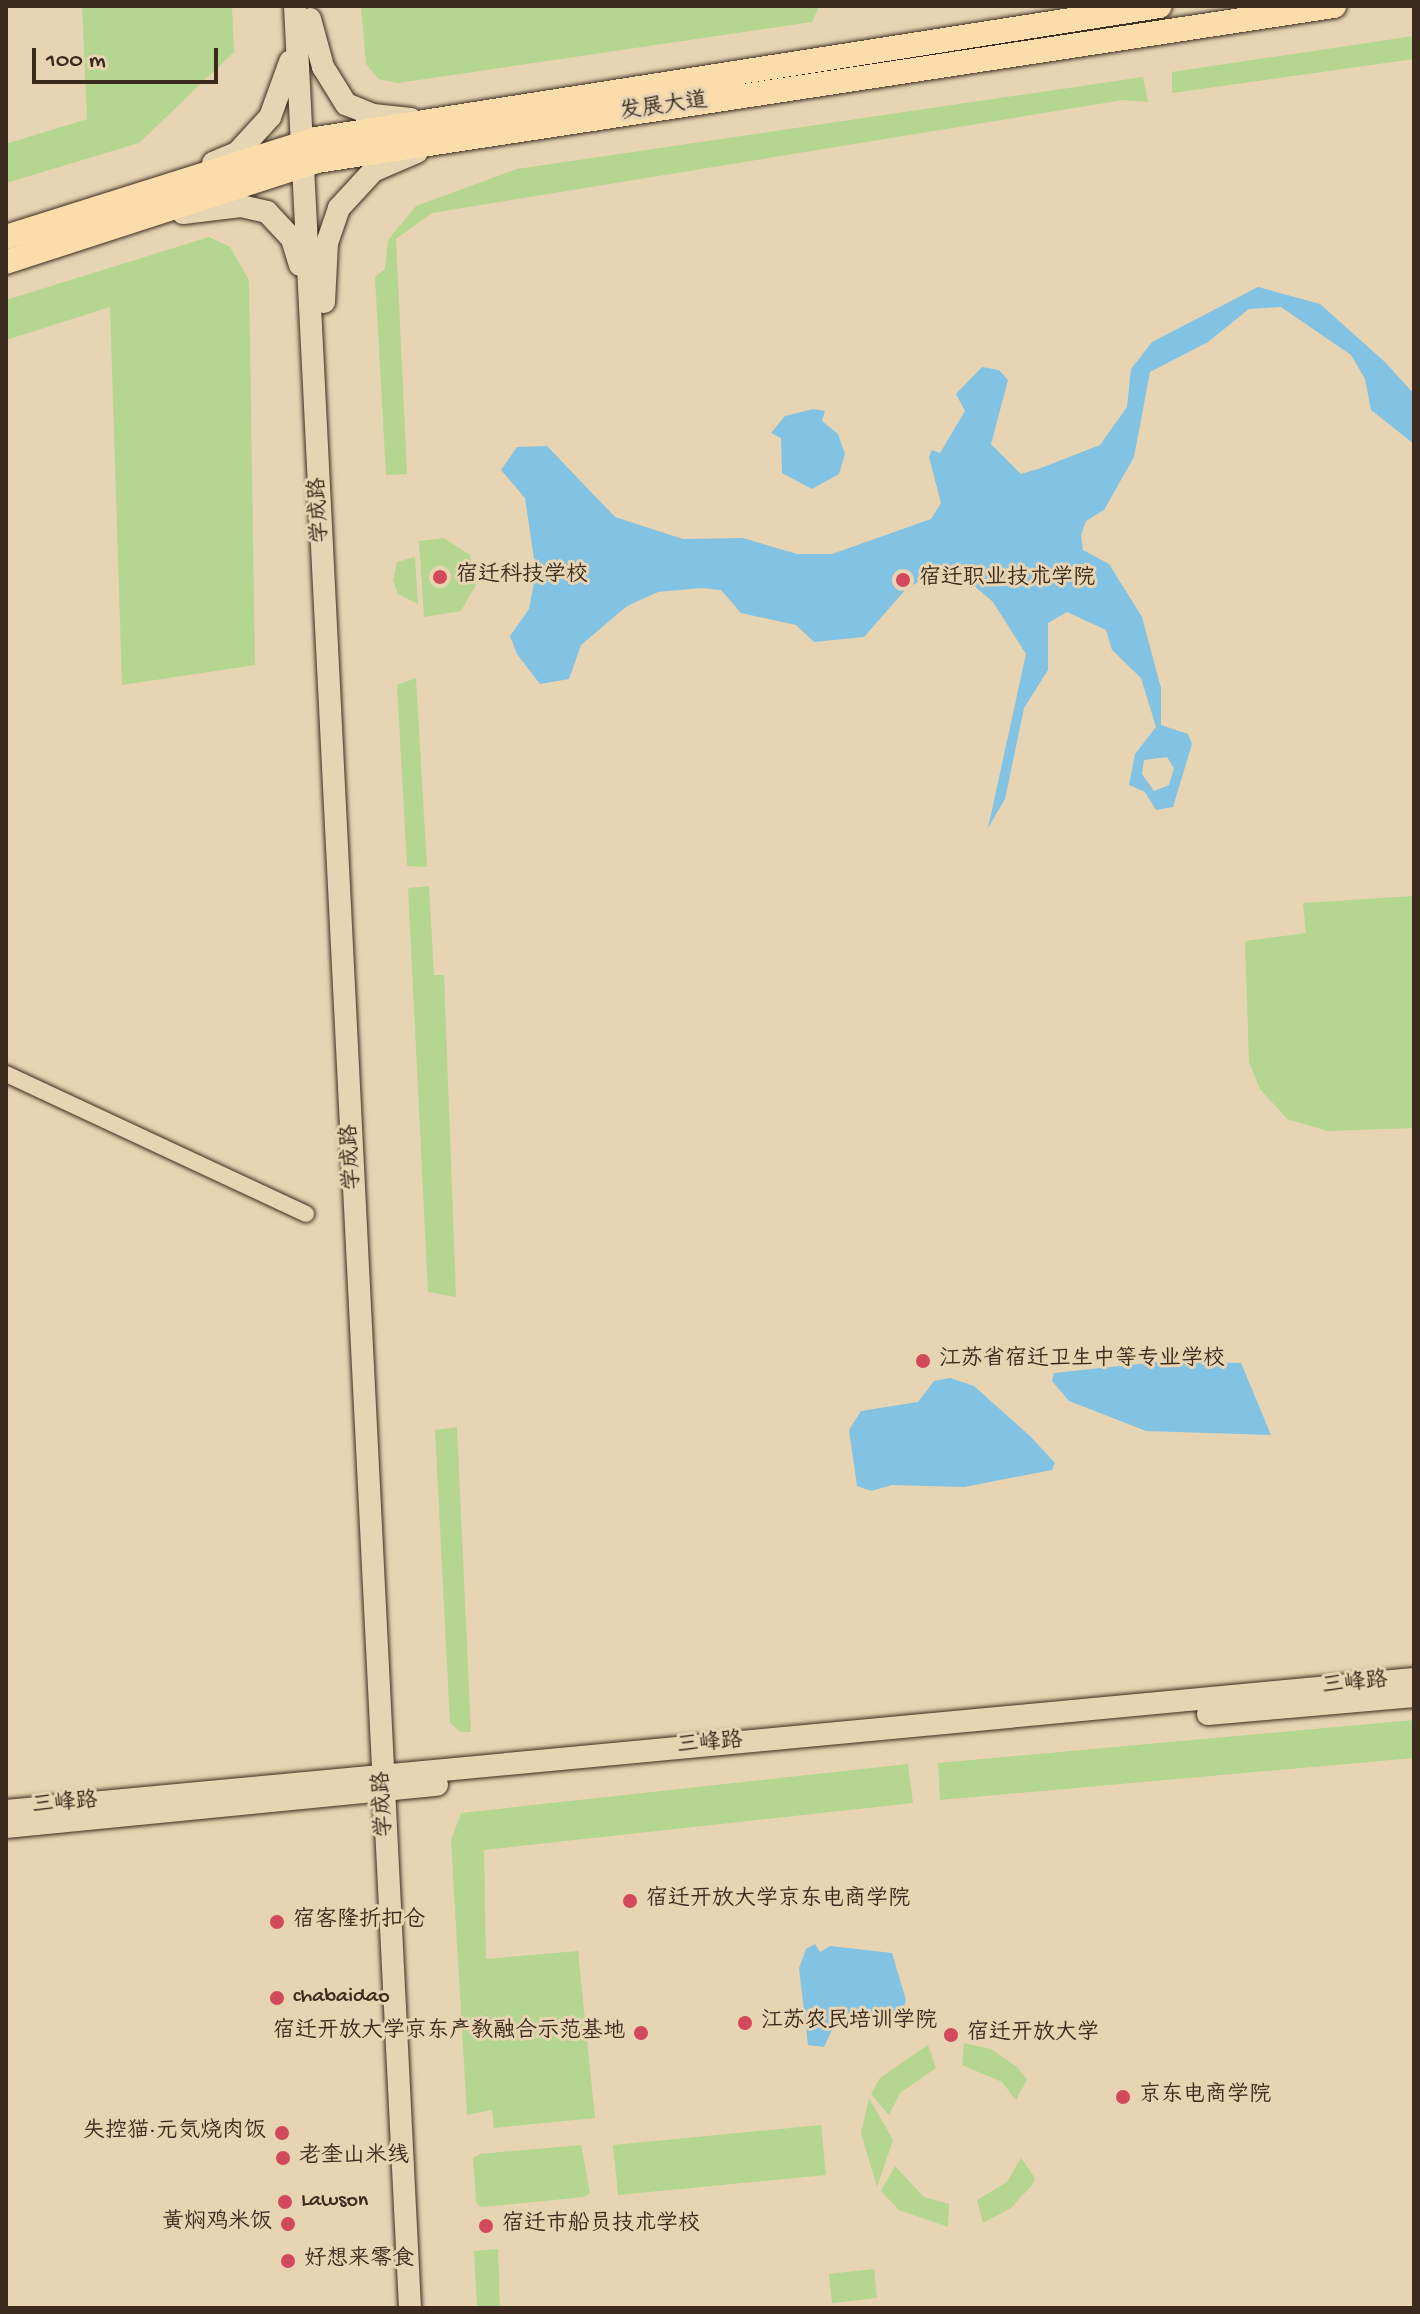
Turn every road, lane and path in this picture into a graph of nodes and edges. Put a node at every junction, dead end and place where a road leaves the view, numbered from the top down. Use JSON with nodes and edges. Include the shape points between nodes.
{"nodes":[{"id":1,"x":1160,"y":6,"type":"edge"},
{"id":2,"x":1334,"y":6,"type":"edge"},
{"id":3,"x":302,"y":12,"type":"edge"},
{"id":4,"x":447,"y":129,"type":"junction"},
{"id":5,"x":310,"y":152,"type":"junction"},
{"id":6,"x":128,"y":198,"type":"junction"},
{"id":7,"x":135,"y":222,"type":"junction"},
{"id":8,"x":6,"y":237,"type":"edge"},
{"id":9,"x":6,"y":262,"type":"edge"},
{"id":10,"x":317,"y":304,"type":"junction"},
{"id":11,"x":6,"y":1074,"type":"edge"},
{"id":12,"x":306,"y":1214,"type":"dead end"},
{"id":13,"x":1414,"y":1679,"type":"edge"},
{"id":14,"x":1414,"y":1696,"type":"edge"},
{"id":15,"x":391,"y":1783,"type":"junction"},
{"id":16,"x":6,"y":1811,"type":"edge"},
{"id":17,"x":6,"y":1827,"type":"edge"},
{"id":18,"x":410,"y":2308,"type":"edge"},
{"id":19,"x":422,"y":2308,"type":"edge"}],
"edges":[{"from":1,"to":4,"type":"main road","name":"发展大道"},
{"from":2,"to":4,"type":"main road","name":"发展大道"},
{"from":3,"to":4,"type":"main road","via":[[323,67],[346,104]]},
{"from":3,"to":5,"type":"main road","name":"学成路"},
{"from":3,"to":6,"type":"main road","via":[[278,106],[252,139],[237,153]]},
{"from":4,"to":5,"type":"main road","name":"发展大道"},
{"from":4,"to":10,"type":"main road","via":[[373,171],[339,208]]},
{"from":5,"to":6,"type":"main road","name":"发展大道"},
{"from":5,"to":7,"type":"main road","name":"发展大道"},
{"from":5,"to":10,"type":"main road","name":"学成路"},
{"from":6,"to":8,"type":"main road","name":"发展大道"},
{"from":7,"to":9,"type":"main road","name":"发展大道"},
{"from":7,"to":10,"type":"main road","via":[[210,208],[267,212],[292,239]]},
{"from":10,"to":15,"type":"main road","name":"学成路"},
{"from":11,"to":12,"type":"street"},
{"from":13,"to":15,"type":"main road","name":"三峰路"},
{"from":14,"to":15,"type":"main road","name":"三峰路"},
{"from":15,"to":16,"type":"main road","name":"三峰路"},
{"from":15,"to":17,"type":"main road","name":"三峰路"},
{"from":15,"to":18,"type":"main road","name":"学成路"},
{"from":15,"to":19,"type":"main road","name":"学成路"}]}
